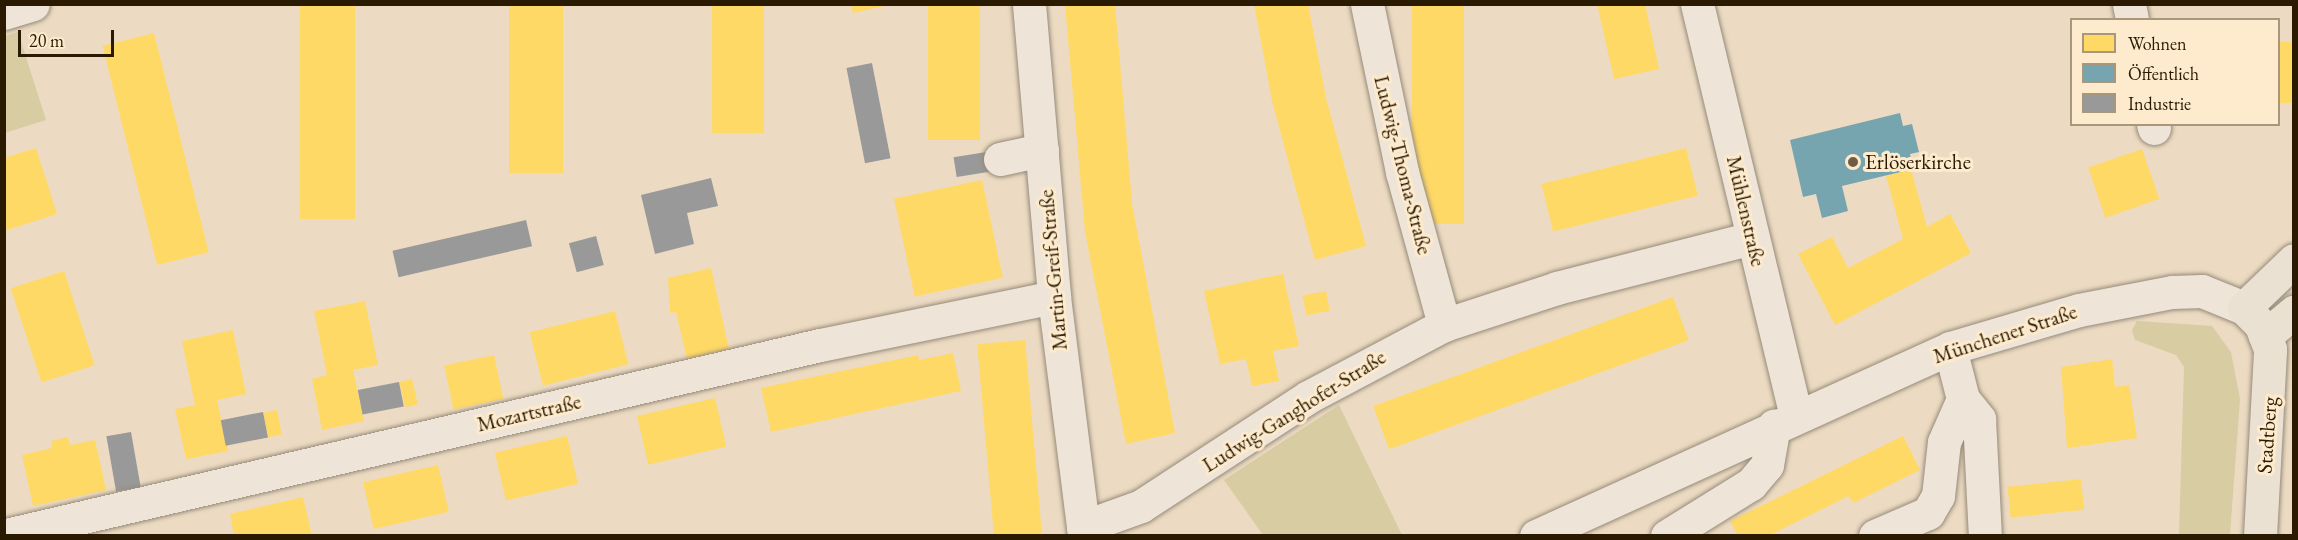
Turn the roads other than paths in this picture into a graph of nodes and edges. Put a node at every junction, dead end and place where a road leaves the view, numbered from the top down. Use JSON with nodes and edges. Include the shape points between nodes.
{"nodes":[{"id":1,"x":1029,"y":4,"type":"edge"},
{"id":2,"x":1367,"y":4,"type":"edge"},
{"id":3,"x":1697,"y":4,"type":"edge"},
{"id":4,"x":1042,"y":150,"type":"junction"},
{"id":5,"x":1000,"y":159,"type":"dead end"},
{"id":6,"x":1752,"y":238,"type":"junction"},
{"id":7,"x":2294,"y":260,"type":"edge"},
{"id":8,"x":1054,"y":297,"type":"junction"},
{"id":9,"x":2244,"y":308,"type":"junction"},
{"id":10,"x":2294,"y":312,"type":"edge"},
{"id":11,"x":1444,"y":325,"type":"junction"},
{"id":12,"x":2265,"y":336,"type":"junction"},
{"id":13,"x":1950,"y":348,"type":"junction"},
{"id":14,"x":1963,"y":399,"type":"junction"},
{"id":15,"x":1785,"y":421,"type":"junction"},
{"id":16,"x":1084,"y":531,"type":"edge"},
{"id":17,"x":6,"y":532,"type":"edge"},
{"id":18,"x":1536,"y":536,"type":"edge"},
{"id":19,"x":1667,"y":536,"type":"edge"},
{"id":20,"x":1875,"y":536,"type":"edge"},
{"id":21,"x":1986,"y":536,"type":"edge"},
{"id":22,"x":2260,"y":536,"type":"edge"}],
"edges":[{"from":1,"to":4,"type":"street","name":"Martin-Greif-Straße"},
{"from":2,"to":11,"type":"street","name":"Ludwig-Thoma-Straße","via":[[1402,172]]},
{"from":3,"to":6,"type":"street","name":"Mühlenstraße"},
{"from":4,"to":5,"type":"street"},
{"from":4,"to":8,"type":"street","name":"Martin-Greif-Straße"},
{"from":6,"to":11,"type":"street","name":"Ludwig-Ganghofer-Straße","via":[[1546,291]]},
{"from":6,"to":15,"type":"street","name":"Mühlenstraße"},
{"from":7,"to":9,"type":"main road"},
{"from":8,"to":16,"type":"street","name":"Martin-Greif-Straße"},
{"from":8,"to":17,"type":"street","name":"Mozartstraße","via":[[808,348]]},
{"from":9,"to":12,"type":"main road"},
{"from":9,"to":13,"type":"street","name":"Münchener Straße","via":[[2202,291],[2172,292],[2079,310]]},
{"from":10,"to":12,"type":"main road"},
{"from":11,"to":16,"type":"street","name":"Ludwig-Ganghofer-Straße","via":[[1308,397],[1141,506]]},
{"from":12,"to":22,"type":"main road","name":"Stadtberg","via":[[2270,390]]},
{"from":13,"to":14,"type":"street"},
{"from":13,"to":15,"type":"street","name":"Münchener Straße"},
{"from":14,"to":20,"type":"street","via":[[1944,442],[1938,496],[1928,513]]},
{"from":14,"to":21,"type":"street","via":[[1978,419]]},
{"from":15,"to":18,"type":"street","name":"Münchener Straße"},
{"from":15,"to":19,"type":"street","via":[[1767,465],[1750,484]]}]}
